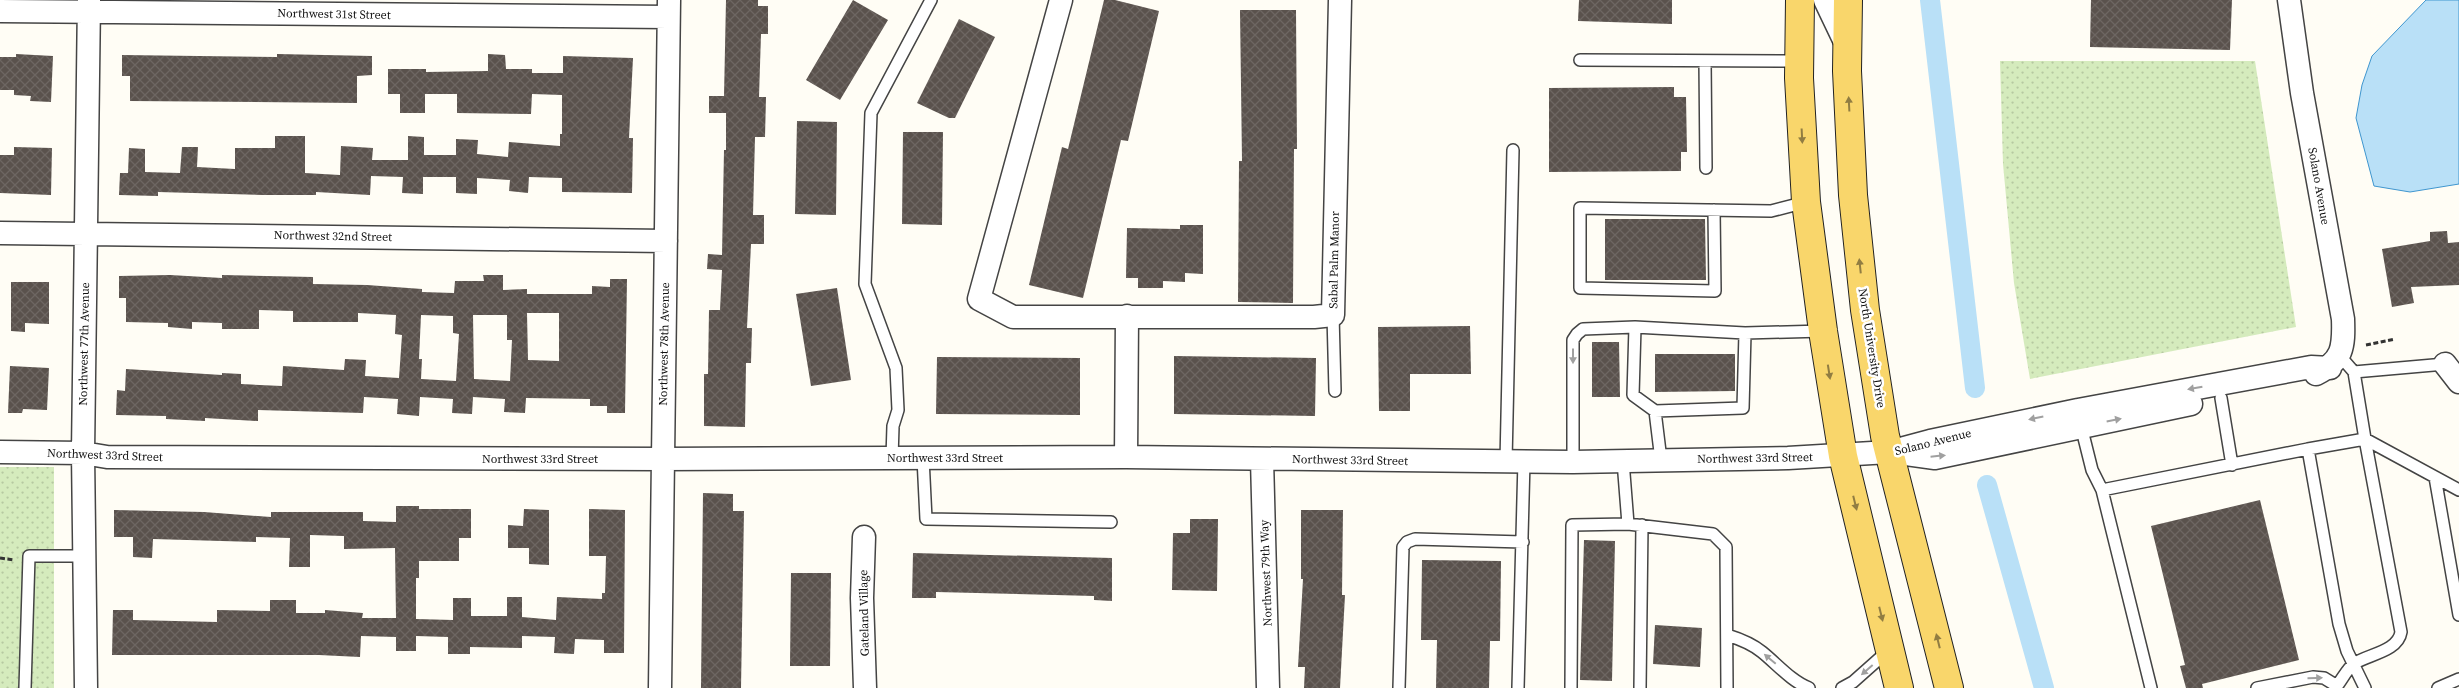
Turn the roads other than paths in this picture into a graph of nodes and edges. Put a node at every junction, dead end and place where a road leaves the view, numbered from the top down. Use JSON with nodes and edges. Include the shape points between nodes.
{"nodes":[{"id":1,"x":931,"y":0,"type":"edge"},
{"id":2,"x":1061,"y":0,"type":"edge"},
{"id":3,"x":1340,"y":0,"type":"edge"},
{"id":4,"x":1800,"y":0,"type":"edge"},
{"id":5,"x":1825,"y":0,"type":"edge"},
{"id":6,"x":1848,"y":0,"type":"edge"},
{"id":7,"x":2289,"y":0,"type":"edge"},
{"id":8,"x":88,"y":6,"type":"edge"},
{"id":9,"x":669,"y":8,"type":"edge"},
{"id":10,"x":0,"y":11,"type":"edge"},
{"id":11,"x":1848,"y":47,"type":"junction"},
{"id":12,"x":1580,"y":60,"type":"dead end"},
{"id":13,"x":1705,"y":61,"type":"junction"},
{"id":14,"x":1799,"y":61,"type":"junction"},
{"id":15,"x":1513,"y":150,"type":"dead end"},
{"id":16,"x":1706,"y":168,"type":"dead end"},
{"id":17,"x":1806,"y":202,"type":"junction"},
{"id":18,"x":1714,"y":210,"type":"junction"},
{"id":19,"x":0,"y":233,"type":"edge"},
{"id":20,"x":85,"y":233,"type":"junction"},
{"id":21,"x":666,"y":241,"type":"junction"},
{"id":22,"x":1333,"y":315,"type":"junction"},
{"id":23,"x":1127,"y":316,"type":"junction"},
{"id":24,"x":1635,"y":327,"type":"junction"},
{"id":25,"x":1823,"y":331,"type":"junction"},
{"id":26,"x":1745,"y":333,"type":"junction"},
{"id":27,"x":2445,"y":364,"type":"joint"},
{"id":28,"x":2341,"y":365,"type":"junction"},
{"id":29,"x":2459,"y":382,"type":"edge"},
{"id":30,"x":1335,"y":391,"type":"dead end"},
{"id":31,"x":2221,"y":398,"type":"junction"},
{"id":32,"x":1654,"y":411,"type":"junction"},
{"id":33,"x":2081,"y":426,"type":"junction"},
{"id":34,"x":2365,"y":438,"type":"junction"},
{"id":35,"x":2308,"y":449,"type":"junction"},
{"id":36,"x":0,"y":452,"type":"edge"},
{"id":37,"x":1890,"y":452,"type":"junction"},
{"id":38,"x":83,"y":453,"type":"junction"},
{"id":39,"x":1843,"y":456,"type":"junction"},
{"id":40,"x":1126,"y":457,"type":"junction"},
{"id":41,"x":892,"y":458,"type":"junction"},
{"id":42,"x":924,"y":458,"type":"junction"},
{"id":43,"x":663,"y":459,"type":"junction"},
{"id":44,"x":1262,"y":459,"type":"junction"},
{"id":45,"x":1661,"y":460,"type":"junction"},
{"id":46,"x":1515,"y":461,"type":"junction"},
{"id":47,"x":1623,"y":461,"type":"junction"},
{"id":48,"x":1574,"y":462,"type":"junction"},
{"id":49,"x":2232,"y":465,"type":"junction"},
{"id":50,"x":2435,"y":477,"type":"junction"},
{"id":51,"x":2102,"y":490,"type":"junction"},
{"id":52,"x":2459,"y":490,"type":"edge"},
{"id":53,"x":1111,"y":522,"type":"dead end"},
{"id":54,"x":1628,"y":524,"type":"junction"},
{"id":55,"x":1642,"y":525,"type":"junction"},
{"id":56,"x":864,"y":537,"type":"dead end"},
{"id":57,"x":1523,"y":542,"type":"junction"},
{"id":58,"x":84,"y":556,"type":"junction"},
{"id":59,"x":2459,"y":615,"type":"edge"},
{"id":60,"x":1726,"y":636,"type":"junction"},
{"id":61,"x":1890,"y":649,"type":"junction"},
{"id":62,"x":2352,"y":665,"type":"junction"},
{"id":63,"x":2459,"y":679,"type":"edge"},
{"id":64,"x":2336,"y":687,"type":"edge"},
{"id":65,"x":25,"y":688,"type":"edge"},
{"id":66,"x":86,"y":688,"type":"edge"},
{"id":67,"x":660,"y":688,"type":"edge"},
{"id":68,"x":865,"y":688,"type":"edge"},
{"id":69,"x":1268,"y":688,"type":"edge"},
{"id":70,"x":1400,"y":688,"type":"edge"},
{"id":71,"x":1518,"y":688,"type":"edge"},
{"id":72,"x":1571,"y":688,"type":"edge"},
{"id":73,"x":1640,"y":688,"type":"edge"},
{"id":74,"x":1727,"y":688,"type":"edge"},
{"id":75,"x":1809,"y":688,"type":"edge"},
{"id":76,"x":1842,"y":688,"type":"edge"},
{"id":77,"x":1899,"y":688,"type":"edge"},
{"id":78,"x":1949,"y":688,"type":"edge"},
{"id":79,"x":2151,"y":688,"type":"edge"},
{"id":80,"x":2257,"y":688,"type":"edge"},
{"id":81,"x":2365,"y":688,"type":"edge"},
{"id":82,"x":2438,"y":688,"type":"edge"}],
"edges":[{"from":1,"to":41,"type":"lane","via":[[871,113],[865,284],[896,368],[898,410],[893,426]]},
{"from":2,"to":23,"type":"street","name":"Sabal Palm Manor","via":[[979,300],[1013,317]]},
{"from":3,"to":22,"type":"street","name":"Sabal Palm Manor"},
{"from":4,"to":14,"type":"main road"},
{"from":5,"to":11,"type":"street"},
{"from":6,"to":11,"type":"main road","name":"North University Drive"},
{"from":7,"to":28,"type":"street","name":"Solano Avenue","via":[[2302,93],[2343,320]]},
{"from":8,"to":9,"type":"street","name":"Northwest 31st Street"},
{"from":8,"to":10,"type":"street","name":"Northwest 31st Street"},
{"from":8,"to":20,"type":"street","name":"Northwest 77th Avenue"},
{"from":9,"to":21,"type":"street","name":"Northwest 78th Avenue"},
{"from":37,"to":11,"type":"main road","name":"North University Drive","one_way":true,"via":[[1865,310],[1853,195]]},
{"from":12,"to":13,"type":"lane"},
{"from":13,"to":14,"type":"lane"},
{"from":13,"to":16,"type":"lane"},
{"from":14,"to":17,"type":"main road","one_way":true},
{"from":15,"to":46,"type":"lane"},
{"from":17,"to":18,"type":"lane","via":[[1771,211]]},
{"from":17,"to":25,"type":"main road"},
{"from":18,"to":18,"type":"lane","via":[[1580,208],[1580,288],[1715,291]]},
{"from":19,"to":20,"type":"street","name":"Northwest 32nd Street"},
{"from":20,"to":21,"type":"street","name":"Northwest 32nd Street"},
{"from":20,"to":38,"type":"street","name":"Northwest 77th Avenue"},
{"from":21,"to":43,"type":"street","name":"Northwest 78th Avenue"},
{"from":22,"to":23,"type":"street","name":"Sabal Palm Manor"},
{"from":22,"to":30,"type":"lane"},
{"from":23,"to":40,"type":"street"},
{"from":24,"to":26,"type":"lane"},
{"from":24,"to":32,"type":"lane","via":[[1633,395]]},
{"from":24,"to":48,"type":"lane","one_way":true,"via":[[1583,329],[1573,340]]},
{"from":25,"to":26,"type":"lane"},
{"from":25,"to":39,"type":"main road","one_way":true},
{"from":26,"to":32,"type":"lane","via":[[1743,408]]},
{"from":27,"to":28,"type":"lane"},
{"from":27,"to":29,"type":"street"},
{"from":28,"to":31,"type":"street","name":"Solano Avenue","via":[[2292,384]]},
{"from":28,"to":34,"type":"lane"},
{"from":28,"to":37,"type":"street","name":"Solano Avenue","one_way":true,"via":[[2312,367],[2078,410]]},
{"from":33,"to":31,"type":"street","name":"Solano Avenue","one_way":true},
{"from":31,"to":49,"type":"lane"},
{"from":32,"to":45,"type":"lane"},
{"from":37,"to":33,"type":"street","name":"Solano Avenue","one_way":true,"via":[[1935,458]]},
{"from":33,"to":51,"type":"lane","via":[[2092,470]]},
{"from":34,"to":35,"type":"lane"},
{"from":34,"to":50,"type":"lane"},
{"from":34,"to":62,"type":"lane","via":[[2401,632],[2400,641],[2394,646]]},
{"from":35,"to":49,"type":"lane"},
{"from":35,"to":62,"type":"lane","via":[[2339,624]]},
{"from":36,"to":38,"type":"street","name":"Northwest 33rd Street"},
{"from":37,"to":39,"type":"street","name":"Northwest 33rd Street"},
{"from":78,"to":37,"type":"main road","name":"North University Drive","one_way":true},
{"from":38,"to":43,"type":"street","name":"Northwest 33rd Street","via":[[107,457]]},
{"from":38,"to":58,"type":"street","name":"Northwest 77th Avenue"},
{"from":39,"to":45,"type":"street","name":"Northwest 33rd Street"},
{"from":39,"to":61,"type":"main road","one_way":true},
{"from":40,"to":42,"type":"street","name":"Northwest 33rd Street"},
{"from":40,"to":44,"type":"street","name":"Northwest 33rd Street"},
{"from":41,"to":42,"type":"street","name":"Northwest 33rd Street"},
{"from":41,"to":43,"type":"street","name":"Northwest 33rd Street"},
{"from":42,"to":53,"type":"lane","via":[[926,519]]},
{"from":43,"to":67,"type":"street","name":"Northwest 78th Avenue"},
{"from":44,"to":46,"type":"street","name":"Northwest 33rd Street"},
{"from":44,"to":69,"type":"street","name":"Northwest 79th Way"},
{"from":45,"to":47,"type":"street","name":"Northwest 33rd Street"},
{"from":46,"to":48,"type":"street","name":"Northwest 33rd Street"},
{"from":46,"to":57,"type":"lane"},
{"from":47,"to":48,"type":"street","name":"Northwest 33rd Street"},
{"from":47,"to":54,"type":"lane"},
{"from":49,"to":51,"type":"lane"},
{"from":50,"to":52,"type":"lane"},
{"from":50,"to":59,"type":"lane"},
{"from":51,"to":79,"type":"lane"},
{"from":54,"to":55,"type":"lane"},
{"from":54,"to":72,"type":"lane","via":[[1572,525]]},
{"from":55,"to":60,"type":"lane","via":[[1713,534],[1726,547]]},
{"from":55,"to":73,"type":"lane"},
{"from":56,"to":68,"type":"street","name":"Gateland Village"},
{"from":57,"to":70,"type":"lane","via":[[1415,539],[1403,547]]},
{"from":57,"to":71,"type":"lane"},
{"from":58,"to":65,"type":"lane","via":[[29,556]]},
{"from":58,"to":66,"type":"street","name":"Northwest 77th Avenue"},
{"from":60,"to":74,"type":"lane"},
{"from":75,"to":60,"type":"lane","one_way":true,"via":[[1795,681],[1761,650]]},
{"from":61,"to":76,"type":"lane","one_way":true},
{"from":61,"to":77,"type":"main road"},
{"from":62,"to":64,"type":"lane"},
{"from":62,"to":81,"type":"lane"},
{"from":63,"to":82,"type":"lane"},
{"from":80,"to":64,"type":"lane","one_way":true,"via":[[2313,676],[2324,678]]}]}
